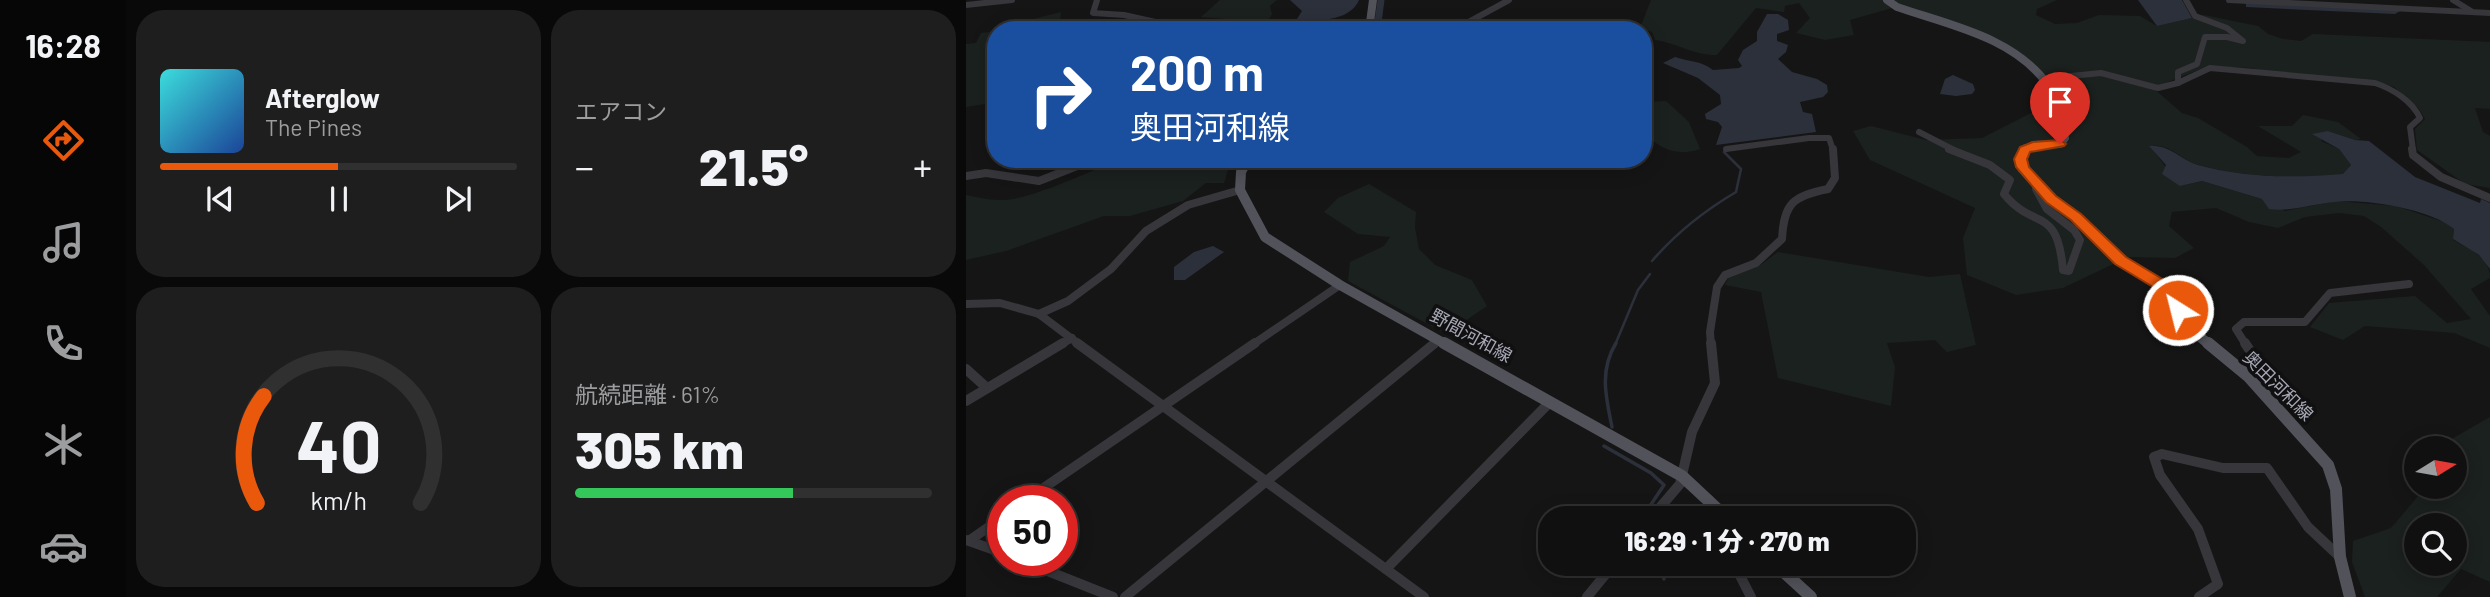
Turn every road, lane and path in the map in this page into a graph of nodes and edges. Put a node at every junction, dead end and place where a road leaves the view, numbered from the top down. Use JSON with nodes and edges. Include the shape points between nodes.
{"nodes":[{"id":1,"x":1012,"y":0,"type":"edge"},
{"id":2,"x":1097,"y":0,"type":"edge"},
{"id":3,"x":1373,"y":0,"type":"edge"},
{"id":4,"x":1509,"y":0,"type":"edge"},
{"id":5,"x":1887,"y":0,"type":"edge"},
{"id":6,"x":2186,"y":0,"type":"edge"},
{"id":7,"x":2229,"y":0,"type":"edge"},
{"id":8,"x":2332,"y":0,"type":"edge"},
{"id":9,"x":2453,"y":0,"type":"edge"},
{"id":10,"x":2261,"y":1,"type":"edge"},
{"id":11,"x":966,"y":5,"type":"edge"},
{"id":12,"x":2340,"y":7,"type":"junction"},
{"id":13,"x":2473,"y":12,"type":"junction"},
{"id":14,"x":2490,"y":13,"type":"edge"},
{"id":15,"x":1151,"y":21,"type":"edge"},
{"id":16,"x":1370,"y":21,"type":"edge"},
{"id":17,"x":1470,"y":21,"type":"edge"},
{"id":18,"x":2178,"y":83,"type":"junction"},
{"id":19,"x":2048,"y":85,"type":"junction"},
{"id":20,"x":1919,"y":132,"type":"dead end"},
{"id":21,"x":1726,"y":149,"type":"dead end"},
{"id":22,"x":1076,"y":168,"type":"edge"},
{"id":23,"x":1243,"y":168,"type":"edge"},
{"id":24,"x":966,"y":176,"type":"edge"},
{"id":25,"x":2038,"y":184,"type":"junction"},
{"id":26,"x":1240,"y":190,"type":"junction"},
{"id":27,"x":2490,"y":198,"type":"edge"},
{"id":28,"x":2409,"y":284,"type":"dead end"},
{"id":29,"x":1339,"y":285,"type":"junction"},
{"id":30,"x":966,"y":304,"type":"edge"},
{"id":31,"x":1039,"y":314,"type":"junction"},
{"id":32,"x":1072,"y":338,"type":"junction"},
{"id":33,"x":1439,"y":340,"type":"junction"},
{"id":34,"x":966,"y":369,"type":"edge"},
{"id":35,"x":2248,"y":376,"type":"junction"},
{"id":36,"x":987,"y":388,"type":"junction"},
{"id":37,"x":966,"y":401,"type":"edge"},
{"id":38,"x":1550,"y":402,"type":"junction"},
{"id":39,"x":1161,"y":407,"type":"junction"},
{"id":40,"x":1682,"y":476,"type":"junction"},
{"id":41,"x":1265,"y":480,"type":"junction"},
{"id":42,"x":1048,"y":485,"type":"edge"},
{"id":43,"x":1709,"y":500,"type":"junction"},
{"id":44,"x":1661,"y":506,"type":"edge"},
{"id":45,"x":1709,"y":506,"type":"edge"},
{"id":46,"x":1715,"y":506,"type":"edge"},
{"id":47,"x":987,"y":528,"type":"edge"},
{"id":48,"x":968,"y":540,"type":"edge"},
{"id":49,"x":987,"y":547,"type":"edge"},
{"id":50,"x":2340,"y":557,"type":"junction"},
{"id":51,"x":1386,"y":569,"type":"junction"},
{"id":52,"x":1060,"y":576,"type":"edge"},
{"id":53,"x":1604,"y":576,"type":"edge"},
{"id":54,"x":1740,"y":576,"type":"edge"},
{"id":55,"x":1788,"y":576,"type":"edge"},
{"id":56,"x":1113,"y":597,"type":"edge"},
{"id":57,"x":1125,"y":597,"type":"edge"},
{"id":58,"x":1424,"y":597,"type":"edge"},
{"id":59,"x":1587,"y":597,"type":"edge"},
{"id":60,"x":1751,"y":597,"type":"edge"},
{"id":61,"x":1811,"y":597,"type":"edge"},
{"id":62,"x":2199,"y":597,"type":"edge"},
{"id":63,"x":2350,"y":597,"type":"edge"}],
"edges":[{"from":1,"to":11,"type":"street"},
{"from":2,"to":15,"type":"street","via":[[1093,13]]},
{"from":3,"to":16,"type":"main road"},
{"from":4,"to":17,"type":"street"},
{"from":5,"to":19,"type":"main road","name":"奥田河和線","via":[[2006,48],[2032,64]]},
{"from":6,"to":18,"type":"street","via":[[2195,16],[2227,28],[2244,41],[2205,37],[2197,64],[2178,72]]},
{"from":7,"to":10,"type":"street"},
{"from":8,"to":12,"type":"street"},
{"from":9,"to":13,"type":"street"},
{"from":10,"to":12,"type":"street"},
{"from":12,"to":13,"type":"street"},
{"from":13,"to":14,"type":"street"},
{"from":18,"to":19,"type":"street","via":[[2158,88],[2101,73],[2061,77]]},
{"from":18,"to":27,"type":"street","via":[[2210,68],[2390,88],[2420,118],[2410,127],[2413,155],[2441,177]]},
{"from":19,"to":25,"type":"main road","name":"奥田河和線","via":[[2048,99],[2065,138],[2060,144],[2025,149],[2022,167]]},
{"from":20,"to":25,"type":"street","via":[[1933,144],[2000,168],[2010,180],[2004,194],[2010,203],[2047,221],[2058,234],[2063,270],[2068,271],[2080,240],[2047,209],[2036,189]]},
{"from":21,"to":40,"type":"street","via":[[1829,138],[1835,178],[1828,188],[1794,198],[1783,220],[1782,239],[1756,263],[1725,275],[1717,287],[1710,332],[1715,383],[1692,432]]},
{"from":22,"to":24,"type":"street","via":[[1039,181],[986,173]]},
{"from":23,"to":26,"type":"main road"},
{"from":25,"to":35,"type":"main road","name":"奥田河和線","via":[[2121,260],[2159,284],[2189,328]]},
{"from":26,"to":29,"type":"main road","name":"野間河和線","via":[[1265,237]]},
{"from":26,"to":31,"type":"street","via":[[1188,205],[1146,231],[1111,269],[1068,302]]},
{"from":28,"to":35,"type":"street","via":[[2330,293],[2305,322],[2244,322],[2236,329],[2258,363]]},
{"from":29,"to":33,"type":"main road","name":"野間河和線"},
{"from":29,"to":39,"type":"street"},
{"from":30,"to":31,"type":"street","via":[[1000,303]]},
{"from":31,"to":32,"type":"street"},
{"from":32,"to":36,"type":"street"},
{"from":32,"to":39,"type":"street"},
{"from":33,"to":38,"type":"main road","name":"野間河和線"},
{"from":33,"to":41,"type":"street"},
{"from":34,"to":36,"type":"street"},
{"from":35,"to":50,"type":"main road","name":"奥田河和線","via":[[2328,465],[2336,489]]},
{"from":36,"to":37,"type":"street"},
{"from":38,"to":40,"type":"main road","name":"野間河和線"},
{"from":38,"to":51,"type":"street"},
{"from":39,"to":41,"type":"street"},
{"from":39,"to":42,"type":"street"},
{"from":40,"to":43,"type":"main road","name":"野間河和線"},
{"from":40,"to":44,"type":"street"},
{"from":41,"to":51,"type":"street"},
{"from":41,"to":57,"type":"street"},
{"from":43,"to":45,"type":"street"},
{"from":43,"to":46,"type":"main road","name":"野間河和線"},
{"from":47,"to":48,"type":"street"},
{"from":48,"to":49,"type":"street"},
{"from":50,"to":62,"type":"street","via":[[2308,527],[2267,468],[2223,468],[2162,454],[2154,457],[2160,475],[2198,529],[2218,584]]},
{"from":50,"to":63,"type":"main road","name":"奥田河和線"},
{"from":51,"to":58,"type":"street"},
{"from":52,"to":56,"type":"street"},
{"from":53,"to":59,"type":"street"},
{"from":54,"to":60,"type":"street"},
{"from":55,"to":61,"type":"main road"}]}
